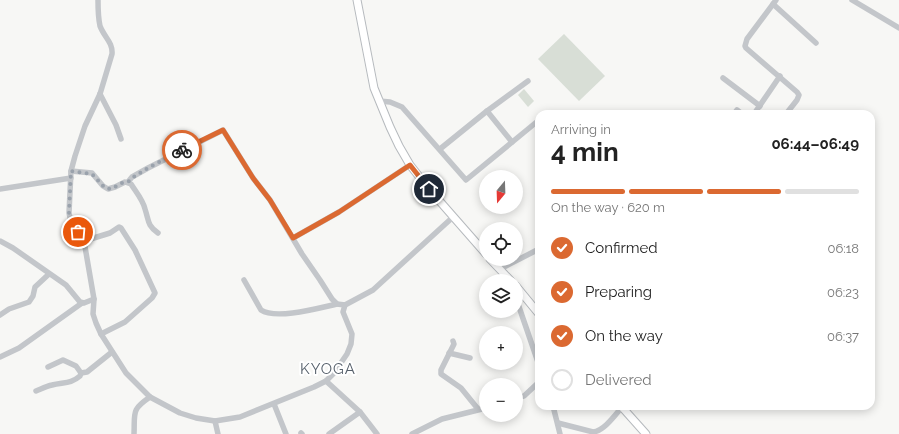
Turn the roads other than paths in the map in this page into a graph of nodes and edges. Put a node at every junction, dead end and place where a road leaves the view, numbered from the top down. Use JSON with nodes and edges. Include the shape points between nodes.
{"nodes":[{"id":1,"x":98,"y":0,"type":"edge"},
{"id":2,"x":357,"y":0,"type":"edge"},
{"id":3,"x":852,"y":0,"type":"edge"},
{"id":4,"x":775,"y":2,"type":"edge"},
{"id":5,"x":899,"y":28,"type":"edge"},
{"id":6,"x":816,"y":44,"type":"dead end"},
{"id":7,"x":780,"y":76,"type":"junction"},
{"id":8,"x":723,"y":78,"type":"dead end"},
{"id":9,"x":528,"y":81,"type":"dead end"},
{"id":10,"x":100,"y":94,"type":"junction"},
{"id":11,"x":379,"y":102,"type":"junction"},
{"id":12,"x":760,"y":106,"type":"junction"},
{"id":13,"x":757,"y":110,"type":"edge"},
{"id":14,"x":789,"y":110,"type":"edge"},
{"id":15,"x":487,"y":111,"type":"junction"},
{"id":16,"x":535,"y":123,"type":"edge"},
{"id":17,"x":121,"y":139,"type":"dead end"},
{"id":18,"x":512,"y":142,"type":"junction"},
{"id":19,"x":440,"y":150,"type":"junction"},
{"id":20,"x":410,"y":165,"type":"junction"},
{"id":21,"x":71,"y":171,"type":"junction"},
{"id":22,"x":71,"y":178,"type":"junction"},
{"id":23,"x":128,"y":182,"type":"junction"},
{"id":24,"x":0,"y":189,"type":"edge"},
{"id":25,"x":453,"y":217,"type":"junction"},
{"id":26,"x":158,"y":233,"type":"dead end"},
{"id":27,"x":293,"y":238,"type":"junction"},
{"id":28,"x":0,"y":241,"type":"edge"},
{"id":29,"x":84,"y":241,"type":"junction"},
{"id":30,"x":479,"y":246,"type":"edge"},
{"id":31,"x":535,"y":251,"type":"edge"},
{"id":32,"x":497,"y":266,"type":"edge"},
{"id":33,"x":500,"y":269,"type":"junction"},
{"id":34,"x":49,"y":274,"type":"junction"},
{"id":35,"x":505,"y":274,"type":"edge"},
{"id":36,"x":244,"y":280,"type":"dead end"},
{"id":37,"x":523,"y":294,"type":"edge"},
{"id":38,"x":94,"y":299,"type":"junction"},
{"id":39,"x":82,"y":303,"type":"junction"},
{"id":40,"x":337,"y":304,"type":"junction"},
{"id":41,"x":345,"y":305,"type":"junction"},
{"id":42,"x":535,"y":309,"type":"edge"},
{"id":43,"x":0,"y":315,"type":"edge"},
{"id":44,"x":523,"y":316,"type":"edge"},
{"id":45,"x":101,"y":334,"type":"junction"},
{"id":46,"x":453,"y":341,"type":"dead end"},
{"id":47,"x":112,"y":352,"type":"junction"},
{"id":48,"x":450,"y":352,"type":"junction"},
{"id":49,"x":535,"y":353,"type":"edge"},
{"id":50,"x":0,"y":357,"type":"edge"},
{"id":51,"x":470,"y":358,"type":"dead end"},
{"id":52,"x":48,"y":367,"type":"dead end"},
{"id":53,"x":81,"y":373,"type":"junction"},
{"id":54,"x":326,"y":381,"type":"junction"},
{"id":55,"x":535,"y":386,"type":"edge"},
{"id":56,"x":36,"y":392,"type":"dead end"},
{"id":57,"x":523,"y":396,"type":"edge"},
{"id":58,"x":150,"y":397,"type":"junction"},
{"id":59,"x":274,"y":404,"type":"junction"},
{"id":60,"x":478,"y":409,"type":"joint"},
{"id":61,"x":554,"y":410,"type":"edge"},
{"id":62,"x":619,"y":410,"type":"edge"},
{"id":63,"x":625,"y":410,"type":"edge"},
{"id":64,"x":360,"y":412,"type":"junction"},
{"id":65,"x":215,"y":421,"type":"junction"},
{"id":66,"x":558,"y":423,"type":"junction"},
{"id":67,"x":134,"y":434,"type":"edge"},
{"id":68,"x":218,"y":434,"type":"edge"},
{"id":69,"x":286,"y":434,"type":"edge"},
{"id":70,"x":330,"y":434,"type":"edge"},
{"id":71,"x":377,"y":434,"type":"edge"},
{"id":72,"x":412,"y":434,"type":"edge"},
{"id":73,"x":560,"y":434,"type":"edge"},
{"id":74,"x":646,"y":434,"type":"edge"}],
"edges":[{"from":1,"to":10,"type":"street","via":[[100,27],[112,49]]},
{"from":2,"to":11,"type":"main road"},
{"from":3,"to":5,"type":"street"},
{"from":4,"to":6,"type":"street"},
{"from":4,"to":7,"type":"street","via":[[747,39],[745,46]]},
{"from":7,"to":12,"type":"street"},
{"from":7,"to":14,"type":"street","via":[[799,96]]},
{"from":8,"to":12,"type":"street"},
{"from":9,"to":15,"type":"street"},
{"from":10,"to":17,"type":"street"},
{"from":10,"to":21,"type":"street","via":[[78,145]]},
{"from":11,"to":19,"type":"street","via":[[390,102],[402,107]]},
{"from":11,"to":20,"type":"main road"},
{"from":12,"to":13,"type":"street"},
{"from":15,"to":18,"type":"street"},
{"from":15,"to":19,"type":"street"},
{"from":16,"to":18,"type":"street"},
{"from":18,"to":19,"type":"street","via":[[466,180]]},
{"from":20,"to":25,"type":"main road"},
{"from":20,"to":27,"type":"street","via":[[339,212]]},
{"from":21,"to":22,"type":"street"},
{"from":21,"to":23,"type":"street","via":[[92,174],[108,189]]},
{"from":22,"to":24,"type":"street"},
{"from":22,"to":29,"type":"street","via":[[69,217]]},
{"from":23,"to":26,"type":"street","via":[[145,208],[149,224]]},
{"from":23,"to":27,"type":"street","via":[[148,168],[223,130]]},
{"from":25,"to":30,"type":"main road"},
{"from":25,"to":41,"type":"street","via":[[373,290]]},
{"from":27,"to":40,"type":"street"},
{"from":28,"to":34,"type":"street"},
{"from":29,"to":38,"type":"street"},
{"from":29,"to":45,"type":"street","via":[[121,228],[135,250],[155,293],[125,322]]},
{"from":31,"to":33,"type":"street"},
{"from":32,"to":33,"type":"main road"},
{"from":33,"to":35,"type":"main road"},
{"from":34,"to":39,"type":"street","via":[[66,286]]},
{"from":34,"to":43,"type":"street","via":[[35,287],[29,302]]},
{"from":36,"to":40,"type":"street","via":[[261,310],[266,313],[283,314]]},
{"from":37,"to":42,"type":"main road"},
{"from":38,"to":39,"type":"street"},
{"from":38,"to":45,"type":"street","via":[[93,314]]},
{"from":39,"to":50,"type":"street","via":[[19,348]]},
{"from":40,"to":41,"type":"street"},
{"from":41,"to":54,"type":"street","via":[[343,312],[352,334],[351,344],[341,365]]},
{"from":44,"to":49,"type":"street"},
{"from":45,"to":47,"type":"street"},
{"from":46,"to":48,"type":"street"},
{"from":47,"to":53,"type":"street","via":[[87,372]]},
{"from":47,"to":58,"type":"street","via":[[126,373]]},
{"from":48,"to":51,"type":"street"},
{"from":48,"to":60,"type":"street","via":[[441,374],[461,388]]},
{"from":52,"to":53,"type":"street","via":[[63,360],[76,366]]},
{"from":53,"to":56,"type":"street","via":[[73,381],[53,384]]},
{"from":54,"to":59,"type":"street"},
{"from":54,"to":64,"type":"street"},
{"from":55,"to":57,"type":"street"},
{"from":58,"to":65,"type":"street","via":[[180,413]]},
{"from":58,"to":67,"type":"street","via":[[136,409]]},
{"from":59,"to":65,"type":"street","via":[[240,417]]},
{"from":59,"to":69,"type":"street"},
{"from":60,"to":72,"type":"street","via":[[442,419]]},
{"from":61,"to":66,"type":"street"},
{"from":62,"to":66,"type":"street","via":[[596,432]]},
{"from":63,"to":74,"type":"main road"},
{"from":64,"to":70,"type":"street"},
{"from":64,"to":71,"type":"street"},
{"from":65,"to":68,"type":"street"},
{"from":66,"to":73,"type":"street"}]}
